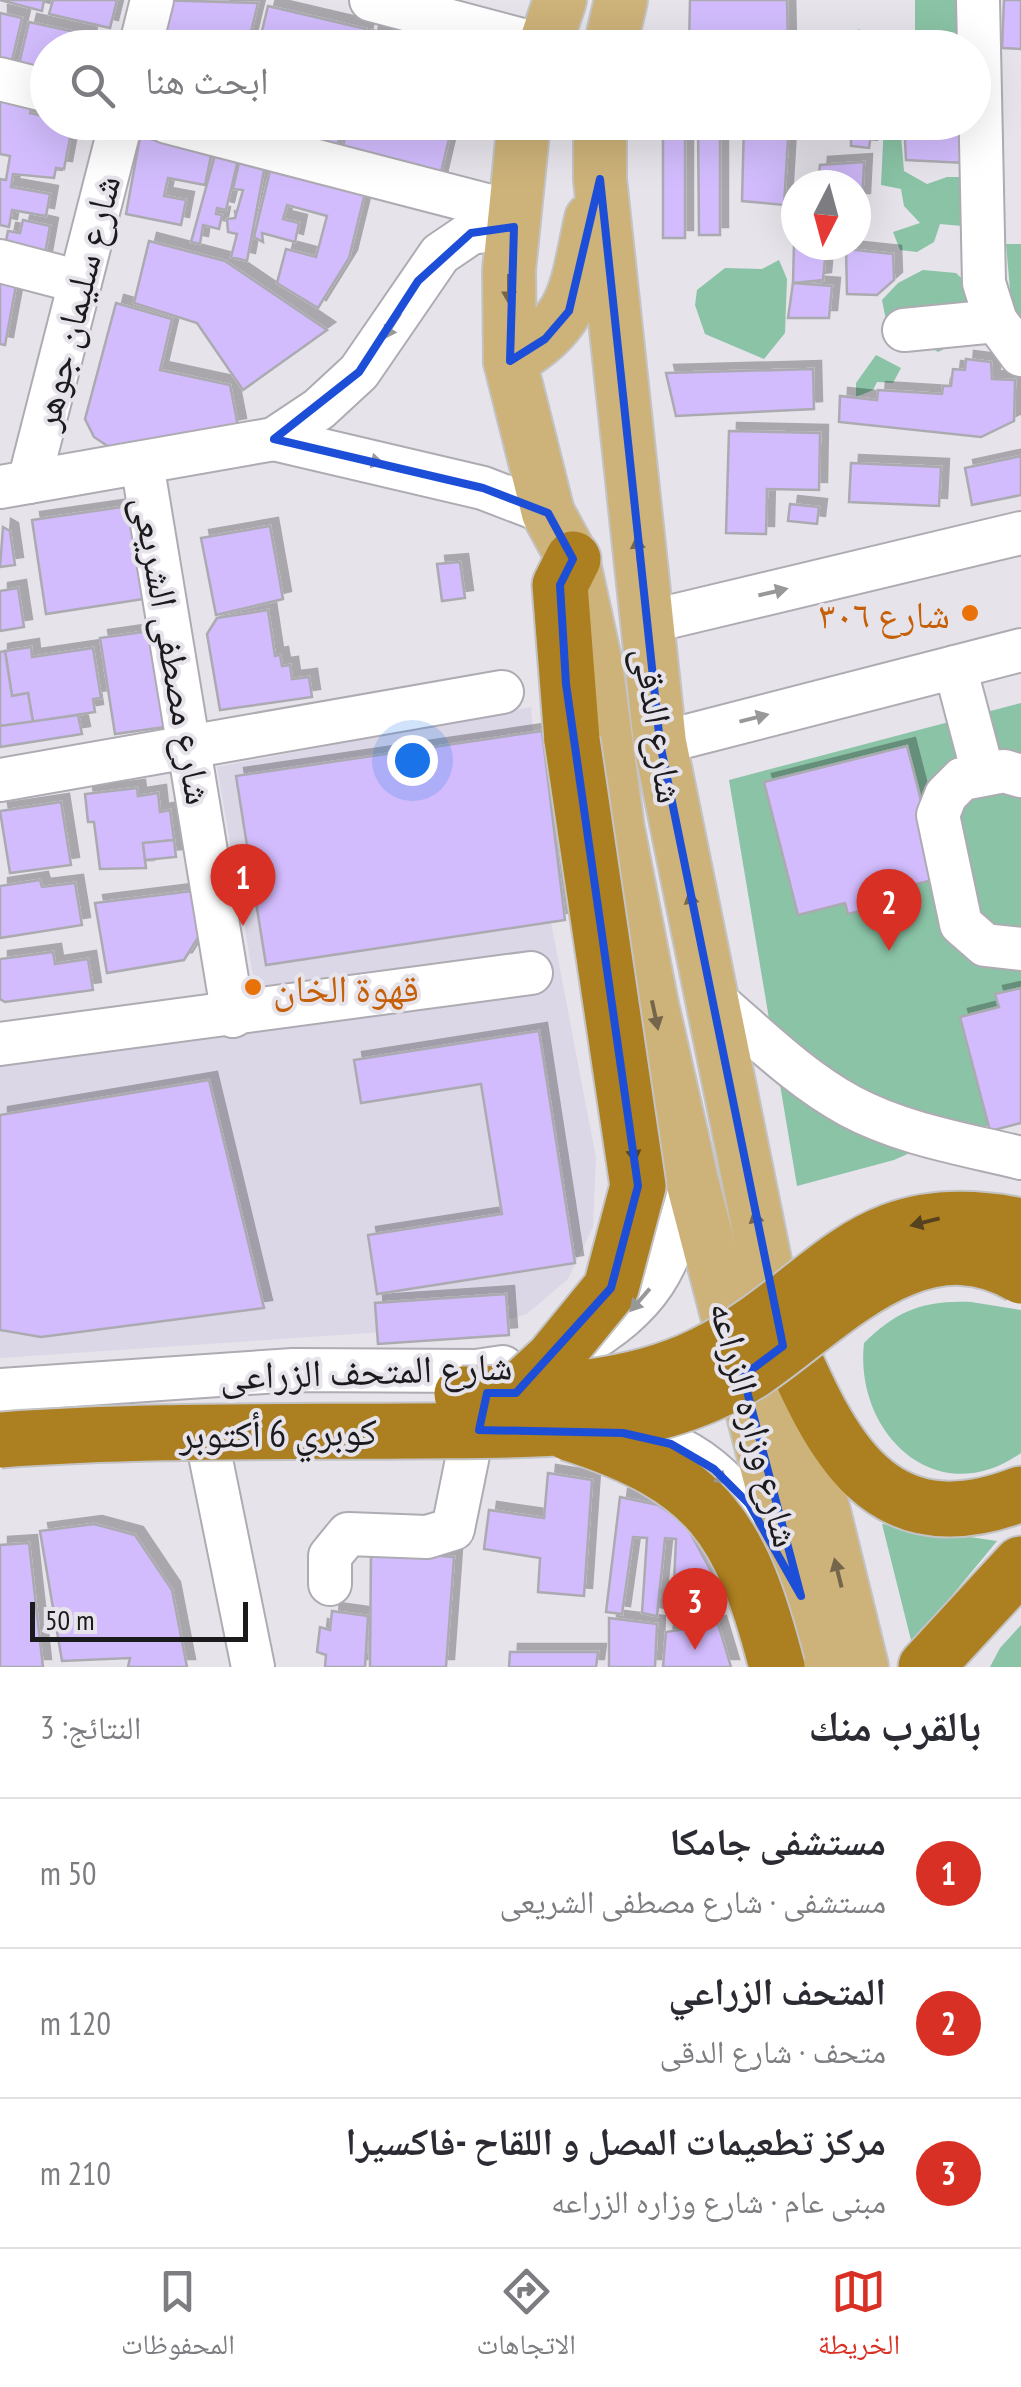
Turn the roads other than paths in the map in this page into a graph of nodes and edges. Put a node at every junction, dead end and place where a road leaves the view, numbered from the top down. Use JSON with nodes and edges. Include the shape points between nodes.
{"nodes":[{"id":1,"x":152,"y":0,"type":"edge"},
{"id":2,"x":371,"y":0,"type":"edge"},
{"id":3,"x":560,"y":0,"type":"edge"},
{"id":4,"x":621,"y":0,"type":"edge"},
{"id":5,"x":978,"y":0,"type":"edge"},
{"id":6,"x":144,"y":30,"type":"edge"},
{"id":7,"x":482,"y":30,"type":"edge"},
{"id":8,"x":550,"y":30,"type":"edge"},
{"id":9,"x":614,"y":30,"type":"edge"},
{"id":10,"x":979,"y":30,"type":"edge"},
{"id":11,"x":0,"y":79,"type":"edge"},
{"id":12,"x":30,"y":86,"type":"edge"},
{"id":13,"x":116,"y":140,"type":"edge"},
{"id":14,"x":231,"y":140,"type":"edge"},
{"id":15,"x":522,"y":140,"type":"edge"},
{"id":16,"x":600,"y":140,"type":"edge"},
{"id":17,"x":981,"y":140,"type":"edge"},
{"id":18,"x":600,"y":179,"type":"junction"},
{"id":19,"x":514,"y":220,"type":"junction"},
{"id":20,"x":0,"y":261,"type":"edge"},
{"id":21,"x":80,"y":282,"type":"junction"},
{"id":22,"x":996,"y":321,"type":"junction"},
{"id":23,"x":904,"y":330,"type":"dead end"},
{"id":24,"x":1021,"y":355,"type":"edge"},
{"id":25,"x":510,"y":362,"type":"junction"},
{"id":26,"x":274,"y":438,"type":"junction"},
{"id":27,"x":142,"y":463,"type":"junction"},
{"id":28,"x":15,"y":484,"type":"edge"},
{"id":29,"x":1021,"y":533,"type":"edge"},
{"id":30,"x":561,"y":536,"type":"junction"},
{"id":31,"x":644,"y":623,"type":"junction"},
{"id":32,"x":1021,"y":650,"type":"edge"},
{"id":33,"x":955,"y":667,"type":"junction"},
{"id":34,"x":502,"y":692,"type":"dead end"},
{"id":35,"x":660,"y":743,"type":"junction"},
{"id":36,"x":192,"y":748,"type":"junction"},
{"id":37,"x":1002,"y":774,"type":"edge"},
{"id":38,"x":0,"y":780,"type":"edge"},
{"id":39,"x":1021,"y":949,"type":"edge"},
{"id":40,"x":532,"y":973,"type":"dead end"},
{"id":41,"x":710,"y":996,"type":"junction"},
{"id":42,"x":233,"y":1016,"type":"junction"},
{"id":43,"x":0,"y":1044,"type":"edge"},
{"id":44,"x":1021,"y":1158,"type":"edge"},
{"id":45,"x":692,"y":1180,"type":"junction"},
{"id":46,"x":1021,"y":1226,"type":"edge"},
{"id":47,"x":1021,"y":1276,"type":"edge"},
{"id":48,"x":777,"y":1320,"type":"junction"},
{"id":49,"x":496,"y":1382,"type":"junction"},
{"id":50,"x":0,"y":1390,"type":"edge"},
{"id":51,"x":0,"y":1412,"type":"edge"},
{"id":52,"x":556,"y":1429,"type":"junction"},
{"id":53,"x":0,"y":1440,"type":"edge"},
{"id":54,"x":470,"y":1440,"type":"junction"},
{"id":55,"x":209,"y":1450,"type":"junction"},
{"id":56,"x":0,"y":1464,"type":"edge"},
{"id":57,"x":1021,"y":1494,"type":"edge"},
{"id":58,"x":1016,"y":1568,"type":"edge"},
{"id":59,"x":330,"y":1584,"type":"dead end"},
{"id":60,"x":801,"y":1596,"type":"junction"},
{"id":61,"x":253,"y":1667,"type":"edge"},
{"id":62,"x":777,"y":1667,"type":"edge"},
{"id":63,"x":819,"y":1667,"type":"edge"},
{"id":64,"x":862,"y":1667,"type":"edge"},
{"id":65,"x":926,"y":1667,"type":"edge"}],
"edges":[{"from":1,"to":6,"type":"street"},
{"from":2,"to":7,"type":"street"},
{"from":3,"to":8,"type":"main road"},
{"from":4,"to":9,"type":"main road"},
{"from":5,"to":10,"type":"street"},
{"from":11,"to":12,"type":"street"},
{"from":13,"to":21,"type":"street","name":"شارع سليمان جوهر"},
{"from":14,"to":19,"type":"street"},
{"from":15,"to":19,"type":"main road","name":"شارع الدقى"},
{"from":16,"to":18,"type":"main road","name":"شارع الدقى"},
{"from":17,"to":22,"type":"street","via":[[984,282]]},
{"from":18,"to":25,"type":"main road","via":[[569,311],[545,340]]},
{"from":31,"to":18,"type":"main road","name":"شارع الدقى","one_way":true},
{"from":19,"to":25,"type":"main road","name":"شارع الدقى","one_way":true},
{"from":19,"to":26,"type":"street","one_way":true,"via":[[471,233],[440,254],[358,372]]},
{"from":20,"to":21,"type":"street"},
{"from":21,"to":28,"type":"street","name":"شارع سليمان جوهر"},
{"from":22,"to":23,"type":"street"},
{"from":22,"to":24,"type":"street"},
{"from":25,"to":30,"type":"main road","name":"شارع الدقى"},
{"from":26,"to":27,"type":"street"},
{"from":26,"to":30,"type":"street","one_way":true,"via":[[483,488]]},
{"from":27,"to":28,"type":"street"},
{"from":27,"to":36,"type":"street","name":"شارع مصطفى الشريعى"},
{"from":31,"to":29,"type":"street","one_way":true},
{"from":30,"to":45,"type":"main road","name":"شارع الدقى","one_way":true,"via":[[596,664],[618,829]]},
{"from":30,"to":49,"type":"highway","one_way":true,"bridge":true,"via":[[572,740],[638,1186],[610,1288],[554,1359]]},
{"from":31,"to":35,"type":"main road","name":"شارع الدقى"},
{"from":32,"to":33,"type":"street"},
{"from":35,"to":33,"type":"street","one_way":true},
{"from":33,"to":37,"type":"street"},
{"from":34,"to":36,"type":"street"},
{"from":41,"to":35,"type":"main road","name":"شارع الدقى","one_way":true},
{"from":36,"to":38,"type":"street"},
{"from":36,"to":42,"type":"street","name":"شارع مصطفى الشريعى"},
{"from":37,"to":39,"type":"street","via":[[962,779],[938,815],[939,837],[961,924],[984,945]]},
{"from":40,"to":42,"type":"street"},
{"from":41,"to":44,"type":"street","via":[[850,1106],[902,1128]]},
{"from":48,"to":41,"type":"main road","name":"شارع الدقى","one_way":true},
{"from":42,"to":43,"type":"street"},
{"from":45,"to":49,"type":"street","name":"شارع المتحف الزراعى","one_way":true,"via":[[676,1242],[642,1302],[569,1354]]},
{"from":45,"to":60,"type":"main road","name":"شارع وزاره الزراعه"},
{"from":46,"to":49,"type":"highway","name":"كوبري 6 أكتوبر","one_way":true,"bridge":true,"via":[[974,1216],[934,1218],[874,1237],[703,1354],[610,1385]]},
{"from":47,"to":52,"type":"highway","bridge":true,"via":[[970,1259],[918,1264],[874,1281],[756,1369],[700,1400]]},
{"from":48,"to":57,"type":"highway","via":[[849,1462],[891,1496],[946,1511],[984,1508]]},
{"from":64,"to":48,"type":"main road","name":"شارع وزاره الزراعه","one_way":true},
{"from":49,"to":50,"type":"street","name":"شارع المتحف الزراعى","via":[[293,1370]]},
{"from":49,"to":51,"type":"highway","name":"كوبري 6 أكتوبر","bridge":true},
{"from":49,"to":54,"type":"street","via":[[486,1388],[489,1407]]},
{"from":52,"to":53,"type":"highway","name":"كوبري 6 أكتوبر","bridge":true},
{"from":52,"to":62,"type":"highway","bridge":true,"via":[[629,1452],[705,1504],[740,1552]]},
{"from":54,"to":55,"type":"street","name":"شارع المتحف الزراعى"},
{"from":54,"to":59,"type":"street","via":[[453,1529],[428,1537],[348,1534],[330,1556]]},
{"from":54,"to":60,"type":"street","name":"شارع المتحف الزراعى","one_way":true,"via":[[623,1434],[671,1444],[714,1469],[749,1504]]},
{"from":55,"to":56,"type":"street","name":"شارع المتحف الزراعى"},
{"from":55,"to":61,"type":"street"},
{"from":58,"to":65,"type":"highway"},
{"from":60,"to":63,"type":"main road","name":"شارع وزاره الزراعه"}]}
